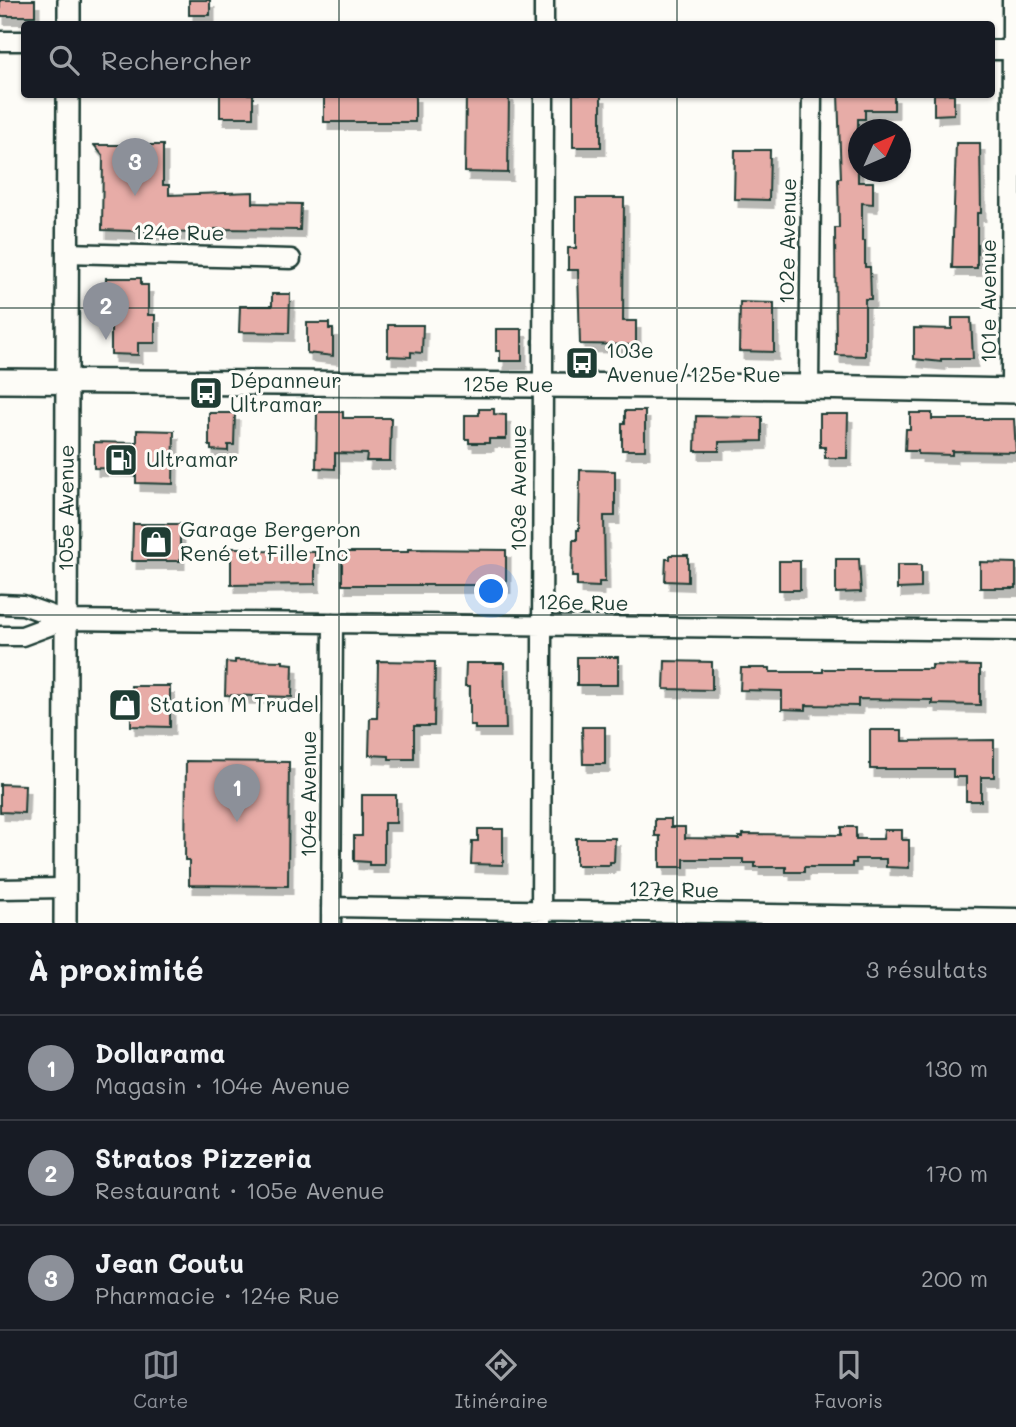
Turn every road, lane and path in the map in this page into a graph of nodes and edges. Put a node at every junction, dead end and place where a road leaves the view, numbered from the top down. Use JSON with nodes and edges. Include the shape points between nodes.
{"nodes":[{"id":1,"x":69,"y":0,"type":"edge"},
{"id":2,"x":544,"y":0,"type":"edge"},
{"id":3,"x":1012,"y":0,"type":"edge"},
{"id":4,"x":69,"y":21,"type":"edge"},
{"id":5,"x":544,"y":21,"type":"edge"},
{"id":6,"x":0,"y":41,"type":"edge"},
{"id":7,"x":21,"y":41,"type":"edge"},
{"id":8,"x":995,"y":50,"type":"edge"},
{"id":9,"x":1012,"y":50,"type":"junction"},
{"id":10,"x":68,"y":98,"type":"edge"},
{"id":11,"x":544,"y":98,"type":"edge"},
{"id":12,"x":813,"y":98,"type":"edge"},
{"id":13,"x":66,"y":253,"type":"junction"},
{"id":14,"x":291,"y":259,"type":"dead end"},
{"id":15,"x":0,"y":381,"type":"edge"},
{"id":16,"x":65,"y":382,"type":"junction"},
{"id":17,"x":542,"y":386,"type":"junction"},
{"id":18,"x":809,"y":387,"type":"junction"},
{"id":19,"x":1014,"y":391,"type":"edge"},
{"id":20,"x":0,"y":604,"type":"edge"},
{"id":21,"x":65,"y":620,"type":"junction"},
{"id":22,"x":333,"y":623,"type":"junction"},
{"id":23,"x":542,"y":626,"type":"junction"},
{"id":24,"x":1016,"y":631,"type":"edge"},
{"id":25,"x":0,"y":636,"type":"edge"},
{"id":26,"x":65,"y":888,"type":"junction"},
{"id":27,"x":0,"y":889,"type":"edge"},
{"id":28,"x":331,"y":915,"type":"edge"},
{"id":29,"x":541,"y":917,"type":"edge"},
{"id":30,"x":1016,"y":918,"type":"edge"},
{"id":31,"x":65,"y":923,"type":"edge"}],
"edges":[{"from":1,"to":4,"type":"street"},
{"from":2,"to":5,"type":"street"},
{"from":3,"to":9,"type":"street","name":"101e Avenue"},
{"from":6,"to":7,"type":"street"},
{"from":8,"to":9,"type":"street"},
{"from":9,"to":19,"type":"street","name":"101e Avenue"},
{"from":10,"to":13,"type":"street","name":"105e Avenue"},
{"from":11,"to":17,"type":"street","name":"103e Avenue"},
{"from":12,"to":18,"type":"street","name":"102e Avenue"},
{"from":13,"to":14,"type":"street","name":"124e Rue"},
{"from":13,"to":16,"type":"street","name":"105e Avenue"},
{"from":15,"to":16,"type":"main road","name":"125e Rue"},
{"from":16,"to":17,"type":"main road","name":"125e Rue"},
{"from":16,"to":21,"type":"street","name":"105e Avenue"},
{"from":17,"to":18,"type":"main road","name":"125e Rue"},
{"from":17,"to":23,"type":"street","name":"103e Avenue"},
{"from":18,"to":19,"type":"main road","name":"125e Rue"},
{"from":20,"to":21,"type":"street","name":"126e Rue","via":[[23,605]]},
{"from":21,"to":22,"type":"street","name":"126e Rue"},
{"from":21,"to":25,"type":"street","name":"126e Rue","via":[[22,636]]},
{"from":21,"to":26,"type":"street","name":"105e Avenue"},
{"from":22,"to":23,"type":"street","name":"126e Rue"},
{"from":22,"to":28,"type":"street","name":"104e Avenue"},
{"from":23,"to":24,"type":"street","name":"126e Rue"},
{"from":23,"to":29,"type":"street","name":"103e Avenue"},
{"from":26,"to":27,"type":"street"},
{"from":26,"to":31,"type":"street","name":"105e Avenue"},
{"from":28,"to":29,"type":"street","name":"127e Rue"},
{"from":29,"to":30,"type":"street","name":"127e Rue"}]}
